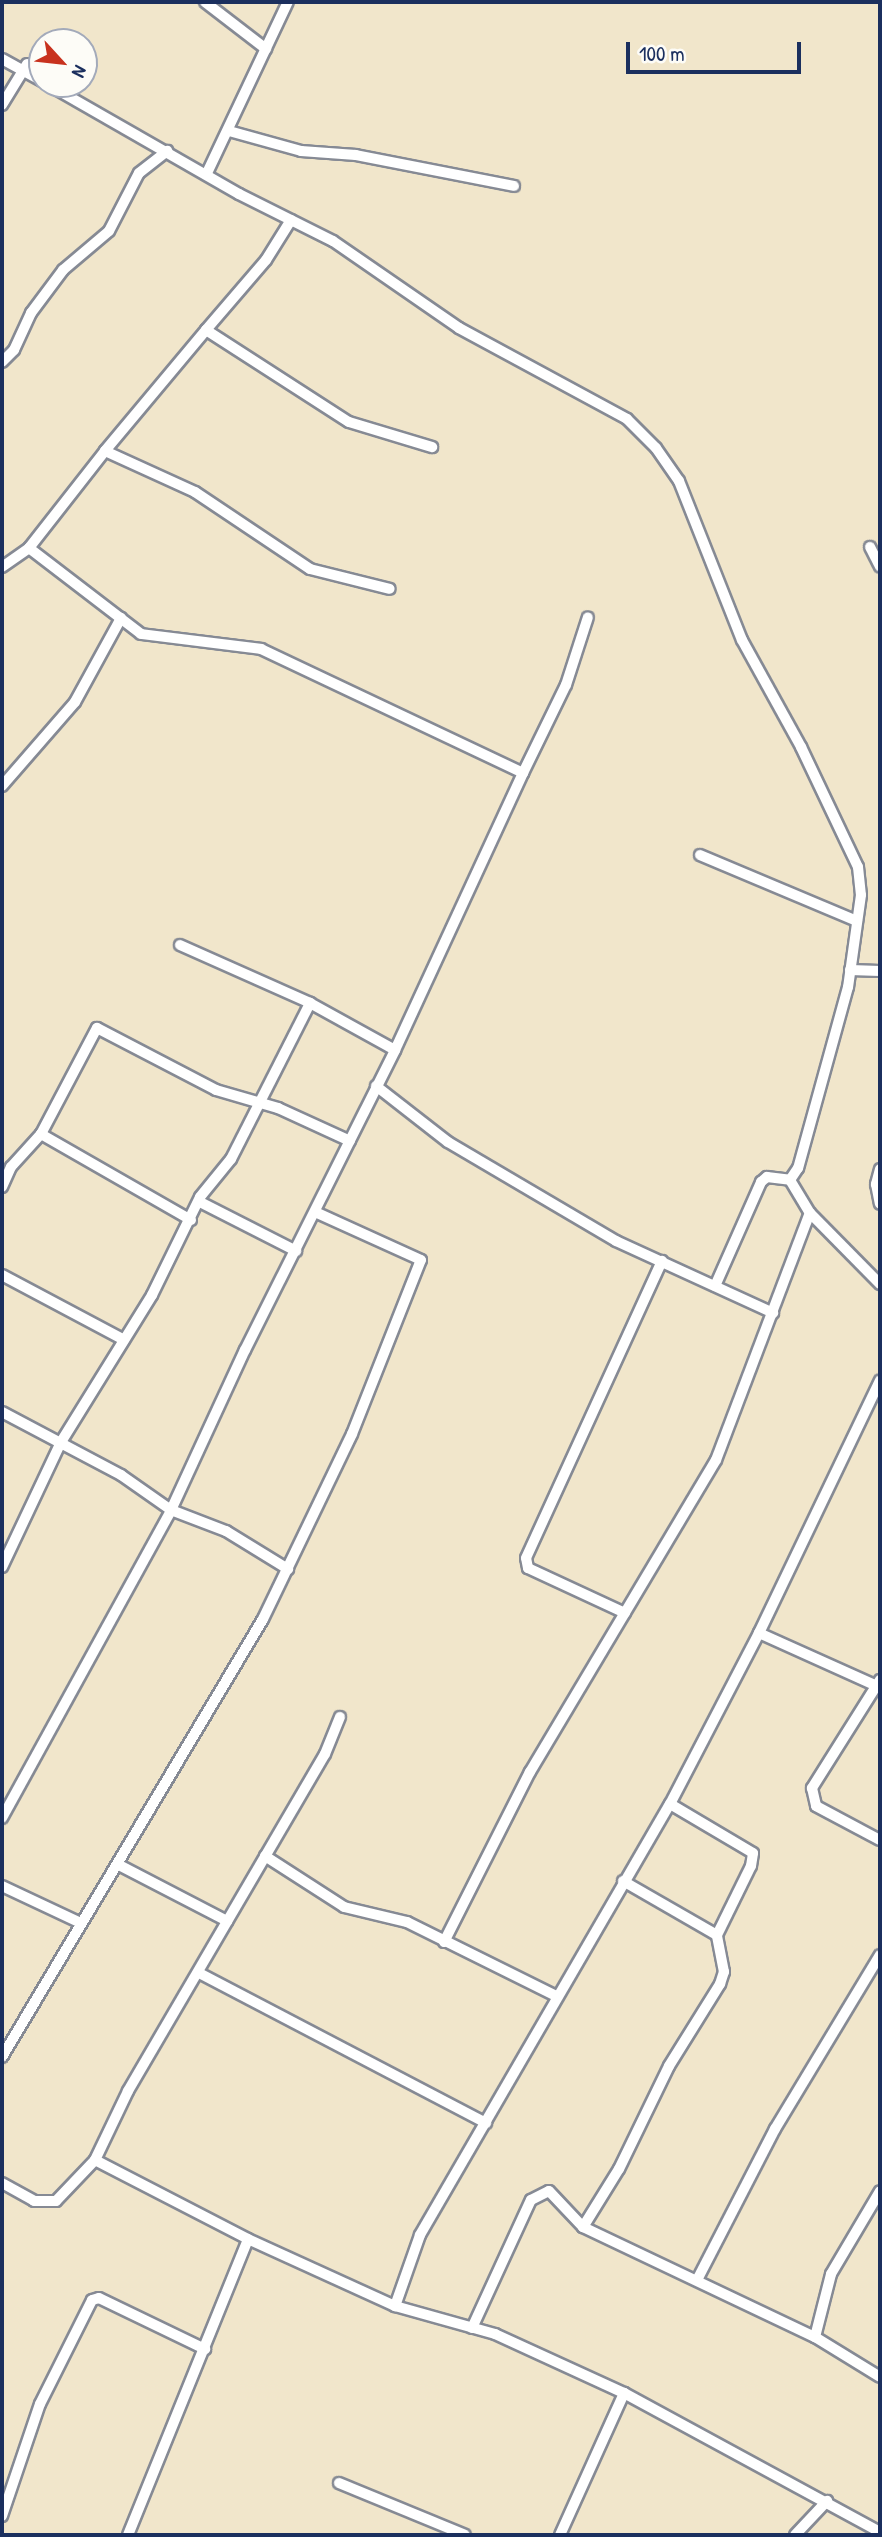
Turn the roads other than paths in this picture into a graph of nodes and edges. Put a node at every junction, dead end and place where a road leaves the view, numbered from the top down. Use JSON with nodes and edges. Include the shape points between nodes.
{"nodes":[{"id":1,"x":205,"y":2,"type":"edge"},
{"id":2,"x":288,"y":2,"type":"edge"},
{"id":3,"x":266,"y":49,"type":"junction"},
{"id":4,"x":2,"y":59,"type":"edge"},
{"id":5,"x":25,"y":68,"type":"junction"},
{"id":6,"x":28,"y":70,"type":"edge"},
{"id":7,"x":72,"y":98,"type":"edge"},
{"id":8,"x":2,"y":105,"type":"edge"},
{"id":9,"x":229,"y":131,"type":"junction"},
{"id":10,"x":167,"y":151,"type":"junction"},
{"id":11,"x":207,"y":173,"type":"junction"},
{"id":12,"x":514,"y":186,"type":"dead end"},
{"id":13,"x":291,"y":220,"type":"junction"},
{"id":14,"x":206,"y":330,"type":"junction"},
{"id":15,"x":2,"y":362,"type":"edge"},
{"id":16,"x":432,"y":447,"type":"dead end"},
{"id":17,"x":106,"y":451,"type":"junction"},
{"id":18,"x":870,"y":547,"type":"dead end"},
{"id":19,"x":29,"y":548,"type":"junction"},
{"id":20,"x":2,"y":567,"type":"edge"},
{"id":21,"x":880,"y":567,"type":"edge"},
{"id":22,"x":390,"y":589,"type":"dead end"},
{"id":23,"x":588,"y":617,"type":"dead end"},
{"id":24,"x":121,"y":618,"type":"junction"},
{"id":25,"x":523,"y":773,"type":"junction"},
{"id":26,"x":2,"y":786,"type":"edge"},
{"id":27,"x":700,"y":855,"type":"dead end"},
{"id":28,"x":857,"y":921,"type":"junction"},
{"id":29,"x":180,"y":945,"type":"dead end"},
{"id":30,"x":850,"y":970,"type":"junction"},
{"id":31,"x":880,"y":971,"type":"edge"},
{"id":32,"x":310,"y":1003,"type":"junction"},
{"id":33,"x":396,"y":1050,"type":"junction"},
{"id":34,"x":376,"y":1086,"type":"junction"},
{"id":35,"x":256,"y":1104,"type":"junction"},
{"id":36,"x":41,"y":1134,"type":"junction"},
{"id":37,"x":350,"y":1141,"type":"junction"},
{"id":38,"x":880,"y":1169,"type":"edge"},
{"id":39,"x":790,"y":1180,"type":"junction"},
{"id":40,"x":2,"y":1187,"type":"edge"},
{"id":41,"x":200,"y":1202,"type":"junction"},
{"id":42,"x":880,"y":1203,"type":"edge"},
{"id":43,"x":315,"y":1212,"type":"junction"},
{"id":44,"x":810,"y":1213,"type":"junction"},
{"id":45,"x":191,"y":1220,"type":"junction"},
{"id":46,"x":296,"y":1251,"type":"junction"},
{"id":47,"x":662,"y":1261,"type":"junction"},
{"id":48,"x":2,"y":1275,"type":"edge"},
{"id":49,"x":880,"y":1284,"type":"edge"},
{"id":50,"x":715,"y":1286,"type":"junction"},
{"id":51,"x":773,"y":1313,"type":"junction"},
{"id":52,"x":124,"y":1340,"type":"junction"},
{"id":53,"x":880,"y":1381,"type":"edge"},
{"id":54,"x":2,"y":1412,"type":"edge"},
{"id":55,"x":61,"y":1442,"type":"junction"},
{"id":56,"x":171,"y":1510,"type":"junction"},
{"id":57,"x":2,"y":1567,"type":"edge"},
{"id":58,"x":288,"y":1569,"type":"junction"},
{"id":59,"x":625,"y":1613,"type":"junction"},
{"id":60,"x":759,"y":1633,"type":"junction"},
{"id":61,"x":879,"y":1683,"type":"edge"},
{"id":62,"x":340,"y":1717,"type":"dead end"},
{"id":63,"x":670,"y":1804,"type":"junction"},
{"id":64,"x":2,"y":1818,"type":"edge"},
{"id":65,"x":880,"y":1840,"type":"edge"},
{"id":66,"x":265,"y":1856,"type":"junction"},
{"id":67,"x":119,"y":1865,"type":"junction"},
{"id":68,"x":623,"y":1881,"type":"junction"},
{"id":69,"x":2,"y":1886,"type":"edge"},
{"id":70,"x":227,"y":1921,"type":"junction"},
{"id":71,"x":81,"y":1923,"type":"junction"},
{"id":72,"x":717,"y":1935,"type":"junction"},
{"id":73,"x":444,"y":1942,"type":"junction"},
{"id":74,"x":880,"y":1955,"type":"edge"},
{"id":75,"x":199,"y":1972,"type":"junction"},
{"id":76,"x":556,"y":1996,"type":"junction"},
{"id":77,"x":2,"y":2057,"type":"edge"},
{"id":78,"x":486,"y":2123,"type":"junction"},
{"id":79,"x":95,"y":2160,"type":"junction"},
{"id":80,"x":2,"y":2183,"type":"edge"},
{"id":81,"x":880,"y":2191,"type":"edge"},
{"id":82,"x":583,"y":2227,"type":"junction"},
{"id":83,"x":248,"y":2239,"type":"junction"},
{"id":84,"x":697,"y":2280,"type":"junction"},
{"id":85,"x":396,"y":2306,"type":"junction"},
{"id":86,"x":472,"y":2328,"type":"junction"},
{"id":87,"x":815,"y":2337,"type":"junction"},
{"id":88,"x":205,"y":2349,"type":"junction"},
{"id":89,"x":880,"y":2377,"type":"edge"},
{"id":90,"x":624,"y":2393,"type":"junction"},
{"id":91,"x":339,"y":2483,"type":"dead end"},
{"id":92,"x":827,"y":2501,"type":"junction"},
{"id":93,"x":2,"y":2516,"type":"edge"},
{"id":94,"x":880,"y":2532,"type":"edge"},
{"id":95,"x":128,"y":2535,"type":"edge"},
{"id":96,"x":465,"y":2535,"type":"edge"},
{"id":97,"x":560,"y":2535,"type":"edge"},
{"id":98,"x":795,"y":2535,"type":"edge"}],
"edges":[{"from":1,"to":3,"type":"street"},
{"from":2,"to":3,"type":"street"},
{"from":3,"to":9,"type":"street"},
{"from":4,"to":5,"type":"street"},
{"from":5,"to":6,"type":"street"},
{"from":5,"to":8,"type":"street"},
{"from":7,"to":10,"type":"street"},
{"from":9,"to":11,"type":"street"},
{"from":9,"to":12,"type":"street","via":[[302,151],[356,155]]},
{"from":10,"to":11,"type":"street"},
{"from":10,"to":15,"type":"street","via":[[139,173],[109,231],[63,270]]},
{"from":11,"to":13,"type":"street"},
{"from":13,"to":14,"type":"street","via":[[266,260]]},
{"from":13,"to":28,"type":"street","via":[[333,241],[459,328],[607,406],[656,448],[679,481],[742,640],[850,845],[862,895]]},
{"from":14,"to":16,"type":"street","via":[[349,422]]},
{"from":14,"to":17,"type":"street"},
{"from":17,"to":19,"type":"street"},
{"from":17,"to":22,"type":"street","via":[[195,492],[310,569]]},
{"from":18,"to":21,"type":"street"},
{"from":19,"to":20,"type":"street"},
{"from":19,"to":24,"type":"street"},
{"from":23,"to":25,"type":"street","via":[[566,685]]},
{"from":24,"to":25,"type":"street","via":[[141,634],[261,649]]},
{"from":24,"to":26,"type":"street","via":[[75,702]]},
{"from":25,"to":33,"type":"street"},
{"from":27,"to":28,"type":"street"},
{"from":28,"to":30,"type":"street"},
{"from":29,"to":32,"type":"street"},
{"from":30,"to":31,"type":"street"},
{"from":30,"to":39,"type":"street","via":[[798,1168]]},
{"from":32,"to":33,"type":"street"},
{"from":32,"to":35,"type":"street"},
{"from":33,"to":34,"type":"street"},
{"from":34,"to":37,"type":"street"},
{"from":34,"to":47,"type":"street","via":[[448,1142],[616,1241]]},
{"from":35,"to":36,"type":"street","via":[[216,1090],[97,1028]]},
{"from":35,"to":37,"type":"street","via":[[278,1108]]},
{"from":35,"to":41,"type":"street","via":[[231,1159]]},
{"from":36,"to":40,"type":"street","via":[[11,1167]]},
{"from":36,"to":45,"type":"street"},
{"from":37,"to":43,"type":"street"},
{"from":38,"to":42,"type":"street","via":[[876,1184]]},
{"from":39,"to":44,"type":"street"},
{"from":39,"to":50,"type":"street","via":[[767,1177],[761,1182]]},
{"from":41,"to":45,"type":"street"},
{"from":41,"to":46,"type":"street"},
{"from":43,"to":46,"type":"street"},
{"from":43,"to":58,"type":"street","via":[[421,1260],[352,1434]]},
{"from":44,"to":49,"type":"street"},
{"from":44,"to":51,"type":"street"},
{"from":45,"to":52,"type":"street"},
{"from":46,"to":56,"type":"street"},
{"from":47,"to":50,"type":"street"},
{"from":47,"to":59,"type":"street","via":[[526,1558],[528,1568]]},
{"from":48,"to":52,"type":"street"},
{"from":50,"to":51,"type":"street"},
{"from":51,"to":59,"type":"street","via":[[716,1460]]},
{"from":52,"to":55,"type":"street"},
{"from":53,"to":60,"type":"street"},
{"from":54,"to":55,"type":"street"},
{"from":55,"to":56,"type":"street"},
{"from":55,"to":57,"type":"street"},
{"from":56,"to":58,"type":"street","via":[[226,1531]]},
{"from":56,"to":64,"type":"street"},
{"from":58,"to":67,"type":"street"},
{"from":59,"to":73,"type":"street","via":[[498,1829]]},
{"from":60,"to":61,"type":"street"},
{"from":60,"to":63,"type":"street"},
{"from":61,"to":65,"type":"street","via":[[812,1788],[816,1807]]},
{"from":62,"to":66,"type":"street"},
{"from":63,"to":68,"type":"street"},
{"from":63,"to":72,"type":"street","via":[[753,1853],[730,1915]]},
{"from":66,"to":70,"type":"street"},
{"from":66,"to":73,"type":"street","via":[[344,1907],[407,1922]]},
{"from":67,"to":70,"type":"street"},
{"from":67,"to":71,"type":"street"},
{"from":68,"to":72,"type":"street"},
{"from":68,"to":76,"type":"street"},
{"from":69,"to":71,"type":"street"},
{"from":70,"to":75,"type":"street"},
{"from":71,"to":77,"type":"street"},
{"from":72,"to":82,"type":"street","via":[[724,1972],[720,1984],[669,2066],[620,2169]]},
{"from":73,"to":76,"type":"street"},
{"from":74,"to":84,"type":"street","via":[[775,2129]]},
{"from":75,"to":78,"type":"street"},
{"from":75,"to":79,"type":"street","via":[[128,2091]]},
{"from":76,"to":78,"type":"street"},
{"from":78,"to":85,"type":"street","via":[[420,2235]]},
{"from":79,"to":80,"type":"street","via":[[56,2201],[34,2201]]},
{"from":79,"to":83,"type":"street"},
{"from":81,"to":87,"type":"street","via":[[831,2274]]},
{"from":82,"to":84,"type":"street"},
{"from":82,"to":86,"type":"street","via":[[549,2191],[531,2200]]},
{"from":83,"to":85,"type":"street"},
{"from":83,"to":88,"type":"street"},
{"from":84,"to":87,"type":"street"},
{"from":85,"to":86,"type":"street"},
{"from":86,"to":90,"type":"street"},
{"from":87,"to":89,"type":"street"},
{"from":88,"to":93,"type":"street","via":[[99,2298],[92,2300],[40,2404]]},
{"from":88,"to":95,"type":"street"},
{"from":90,"to":92,"type":"street"},
{"from":90,"to":97,"type":"street"},
{"from":91,"to":96,"type":"street"},
{"from":92,"to":94,"type":"street"},
{"from":92,"to":98,"type":"street"}]}
